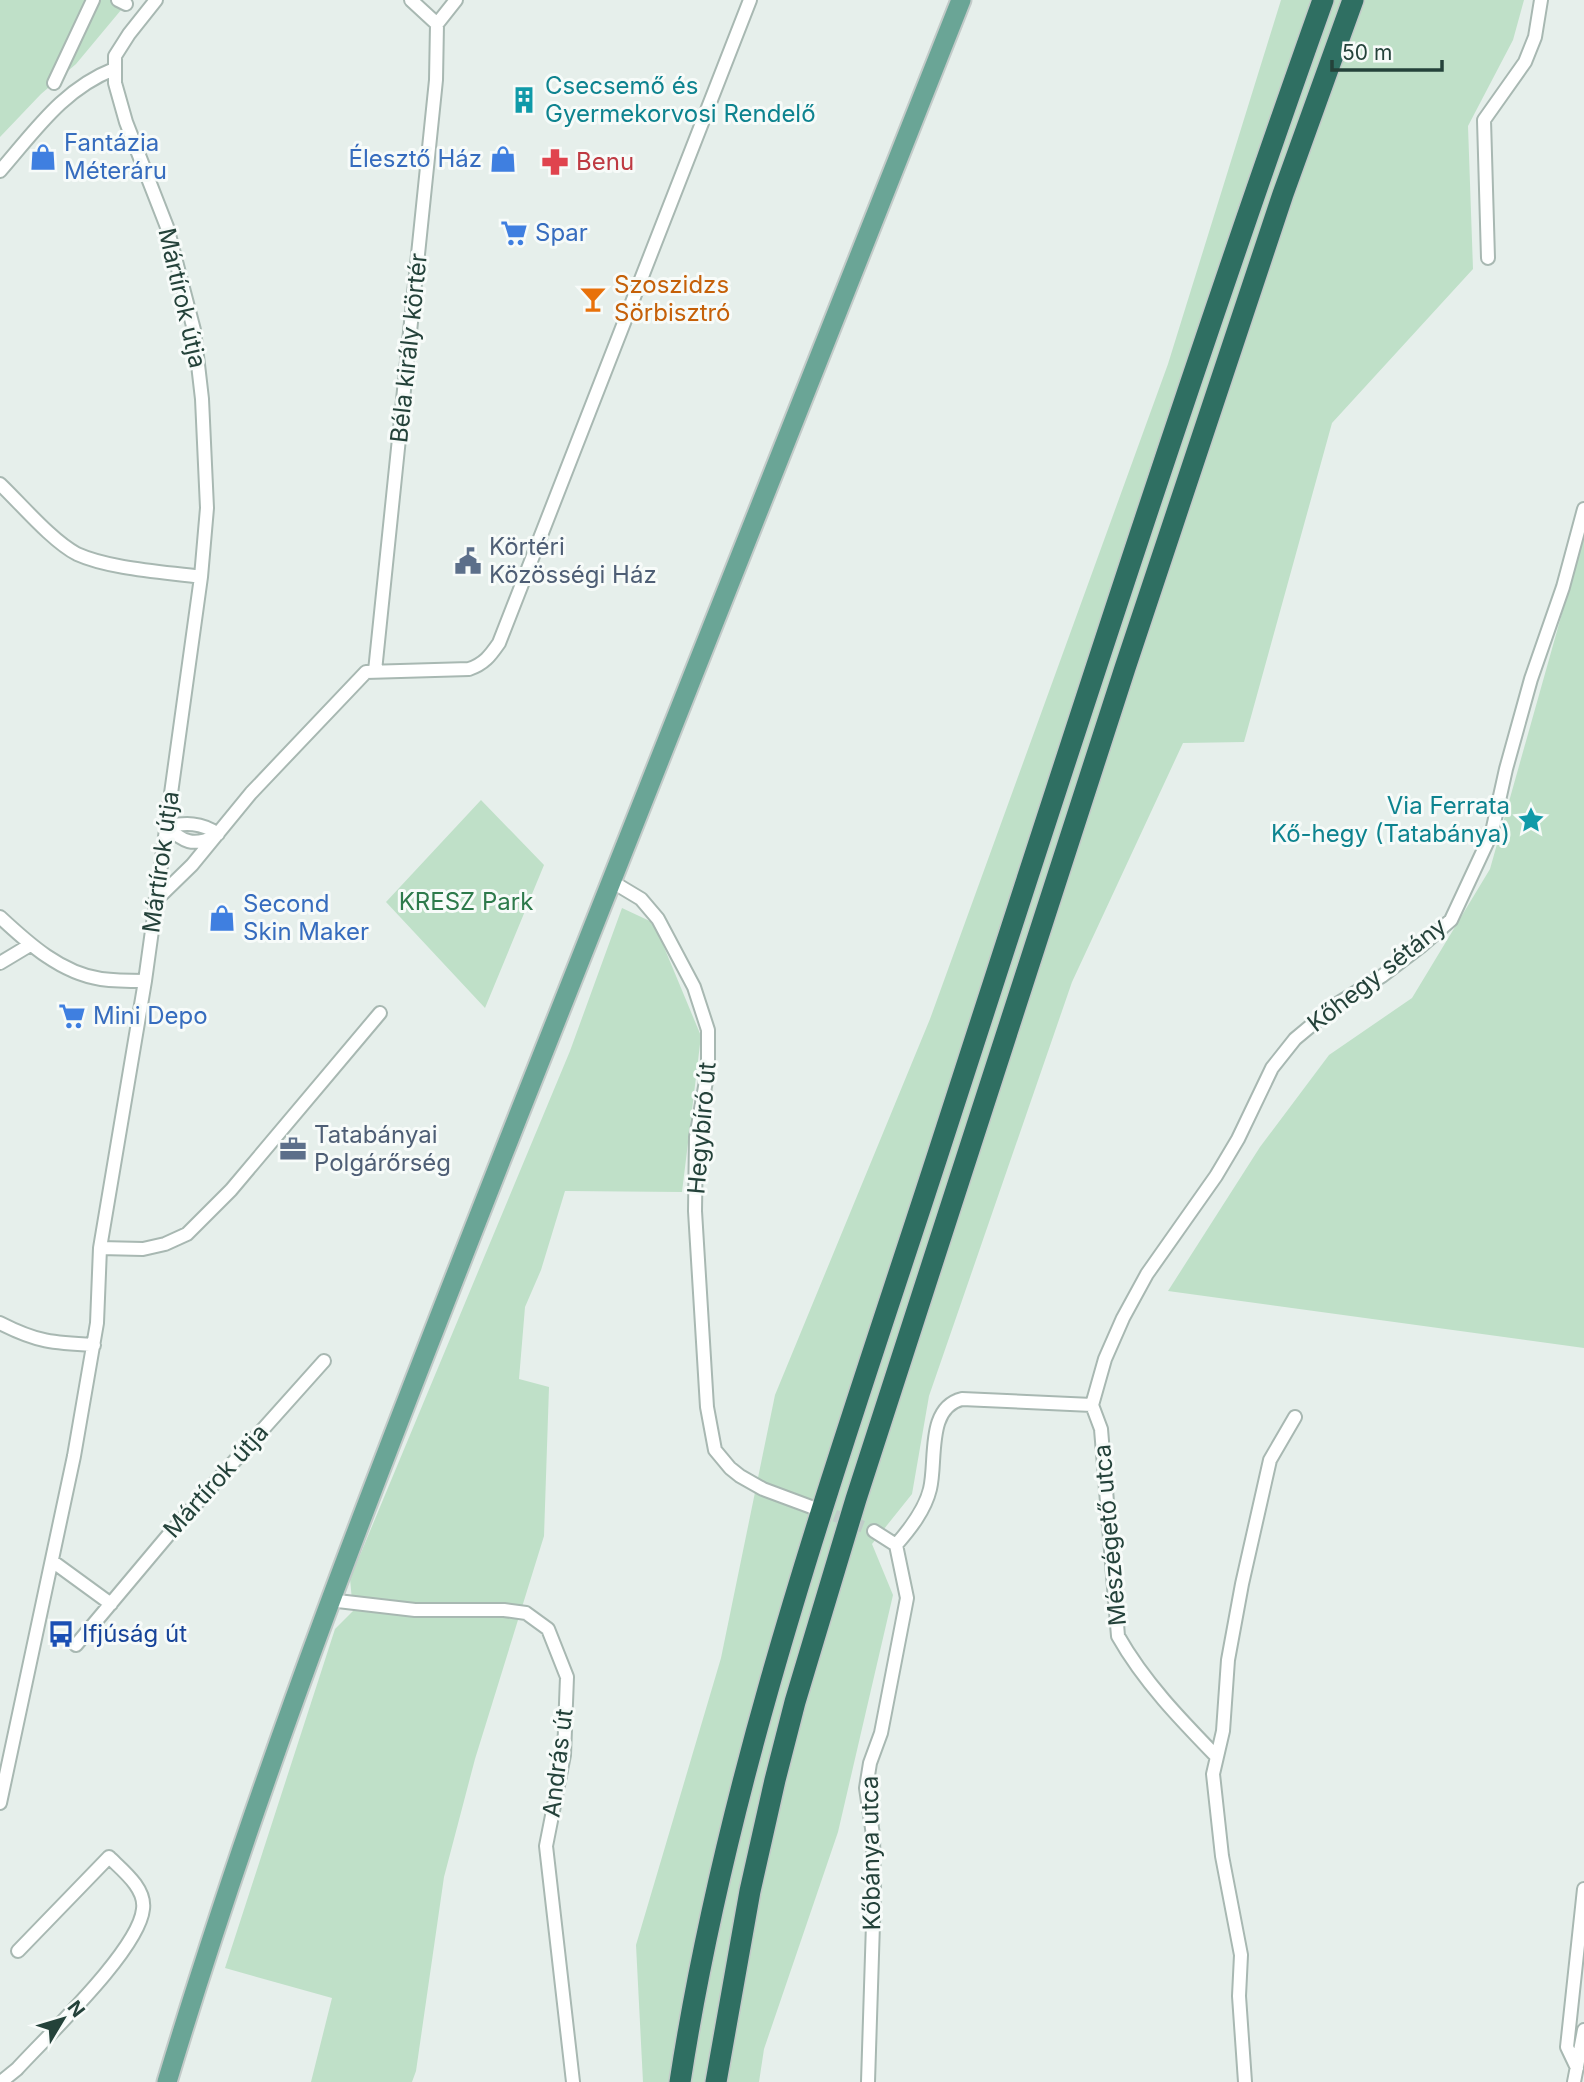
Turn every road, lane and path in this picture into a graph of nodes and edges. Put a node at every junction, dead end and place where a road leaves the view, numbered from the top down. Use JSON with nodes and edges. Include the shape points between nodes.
{"nodes":[{"id":1,"x":93,"y":0,"type":"edge"},
{"id":2,"x":156,"y":0,"type":"edge"},
{"id":3,"x":411,"y":0,"type":"edge"},
{"id":4,"x":456,"y":0,"type":"edge"},
{"id":5,"x":750,"y":0,"type":"edge"},
{"id":6,"x":961,"y":0,"type":"edge"},
{"id":7,"x":1323,"y":0,"type":"edge"},
{"id":8,"x":1353,"y":0,"type":"edge"},
{"id":9,"x":1541,"y":0,"type":"edge"},
{"id":10,"x":437,"y":24,"type":"junction"},
{"id":11,"x":114,"y":69,"type":"junction"},
{"id":12,"x":54,"y":83,"type":"dead end"},
{"id":13,"x":0,"y":171,"type":"edge"},
{"id":14,"x":1488,"y":258,"type":"dead end"},
{"id":15,"x":0,"y":484,"type":"edge"},
{"id":16,"x":1584,"y":509,"type":"edge"},
{"id":17,"x":201,"y":577,"type":"junction"},
{"id":18,"x":375,"y":671,"type":"junction"},
{"id":19,"x":166,"y":827,"type":"junction"},
{"id":20,"x":218,"y":834,"type":"junction"},
{"id":21,"x":611,"y":881,"type":"junction"},
{"id":22,"x":155,"y":901,"type":"junction"},
{"id":23,"x":0,"y":917,"type":"edge"},
{"id":24,"x":30,"y":945,"type":"junction"},
{"id":25,"x":0,"y":963,"type":"edge"},
{"id":26,"x":145,"y":981,"type":"junction"},
{"id":27,"x":380,"y":1013,"type":"dead end"},
{"id":28,"x":100,"y":1248,"type":"junction"},
{"id":29,"x":0,"y":1323,"type":"edge"},
{"id":30,"x":94,"y":1345,"type":"junction"},
{"id":31,"x":324,"y":1361,"type":"dead end"},
{"id":32,"x":1092,"y":1405,"type":"junction"},
{"id":33,"x":1294,"y":1417,"type":"dead end"},
{"id":34,"x":814,"y":1508,"type":"tunnel mouth"},
{"id":35,"x":874,"y":1531,"type":"tunnel mouth"},
{"id":36,"x":896,"y":1545,"type":"junction"},
{"id":37,"x":52,"y":1561,"type":"junction"},
{"id":38,"x":329,"y":1600,"type":"junction"},
{"id":39,"x":111,"y":1604,"type":"junction"},
{"id":40,"x":76,"y":1645,"type":"dead end"},
{"id":41,"x":1217,"y":1757,"type":"junction"},
{"id":42,"x":5,"y":1760,"type":"edge"},
{"id":43,"x":0,"y":1802,"type":"edge"},
{"id":44,"x":1584,"y":1889,"type":"edge"},
{"id":45,"x":18,"y":1951,"type":"dead end"},
{"id":46,"x":1584,"y":2030,"type":"edge"},
{"id":47,"x":1577,"y":2068,"type":"junction"},
{"id":48,"x":1,"y":2082,"type":"edge"},
{"id":49,"x":167,"y":2082,"type":"edge"},
{"id":50,"x":573,"y":2082,"type":"edge"},
{"id":51,"x":680,"y":2082,"type":"edge"},
{"id":52,"x":716,"y":2082,"type":"edge"},
{"id":53,"x":868,"y":2082,"type":"edge"},
{"id":54,"x":1244,"y":2082,"type":"edge"},
{"id":55,"x":1574,"y":2082,"type":"edge"}],
"edges":[{"from":1,"to":12,"type":"street"},
{"from":2,"to":11,"type":"street","via":[[115,56]]},
{"from":3,"to":10,"type":"street"},
{"from":4,"to":10,"type":"street"},
{"from":5,"to":18,"type":"street","via":[[499,643],[481,665],[469,669]]},
{"from":6,"to":21,"type":"main road"},
{"from":7,"to":51,"type":"highway","via":[[1028,873],[831,1484],[763,1708],[712,1903]]},
{"from":8,"to":52,"type":"highway","via":[[1129,655],[856,1499],[775,1780]]},
{"from":9,"to":14,"type":"street","via":[[1525,62],[1483,120]]},
{"from":10,"to":18,"type":"street","name":"Béla király körtér","via":[[435,93]]},
{"from":11,"to":13,"type":"street","via":[[69,94]]},
{"from":11,"to":17,"type":"street","name":"Mártírok útja","via":[[127,122],[167,227],[194,330],[207,456]]},
{"from":15,"to":17,"type":"street","via":[[76,553]]},
{"from":16,"to":32,"type":"street","name":"Kőhegy sétány","via":[[1506,769],[1492,832],[1451,920],[1382,976],[1337,1004],[1295,1039],[1272,1068],[1216,1176],[1147,1274],[1123,1318],[1104,1359]]},
{"from":17,"to":19,"type":"street","name":"Mártírok útja"},
{"from":18,"to":20,"type":"street","via":[[366,672]]},
{"from":19,"to":20,"type":"street","via":[[182,841],[203,842]]},
{"from":19,"to":22,"type":"street","name":"Mártírok útja"},
{"from":20,"to":22,"type":"street"},
{"from":21,"to":34,"type":"street","name":"Hegybíró út","via":[[641,899],[658,919],[694,987],[708,1030],[708,1070],[696,1137],[695,1211],[707,1406],[715,1450],[740,1476]]},
{"from":21,"to":38,"type":"main road"},
{"from":22,"to":26,"type":"street","name":"Mártírok útja"},
{"from":23,"to":24,"type":"street"},
{"from":24,"to":25,"type":"street"},
{"from":24,"to":26,"type":"street","via":[[100,979]]},
{"from":26,"to":28,"type":"street","name":"Mártírok útja"},
{"from":27,"to":28,"type":"street","via":[[231,1190],[187,1234],[143,1249]]},
{"from":28,"to":30,"type":"street","name":"Mártírok útja"},
{"from":29,"to":30,"type":"street","via":[[49,1343]]},
{"from":30,"to":37,"type":"street","name":"Mártírok útja"},
{"from":31,"to":39,"type":"street","name":"Mártírok útja"},
{"from":32,"to":36,"type":"street","via":[[950,1402],[942,1411],[936,1433],[930,1492],[913,1526]]},
{"from":32,"to":41,"type":"street","name":"Mészégető utca","via":[[1101,1429],[1118,1636],[1134,1665]]},
{"from":33,"to":41,"type":"street","via":[[1270,1460],[1239,1597]]},
{"from":35,"to":36,"type":"street"},
{"from":36,"to":53,"type":"street","name":"Kőbánya utca","via":[[907,1598],[866,1788],[874,1892]]},
{"from":37,"to":39,"type":"street"},
{"from":37,"to":42,"type":"street","name":"Mártírok útja"},
{"from":38,"to":49,"type":"main road","via":[[224,1898]]},
{"from":38,"to":50,"type":"street","name":"András út","via":[[415,1610],[504,1610],[526,1613],[548,1629],[567,1677],[565,1755],[546,1846]]},
{"from":39,"to":40,"type":"street","name":"Mártírok útja"},
{"from":41,"to":54,"type":"street","via":[[1213,1774],[1222,1856],[1241,1955]]},
{"from":42,"to":43,"type":"street","name":"Mártírok útja"},
{"from":44,"to":47,"type":"street","via":[[1567,2047]]},
{"from":45,"to":48,"type":"street","via":[[109,1857],[138,1887],[144,1908],[116,1962]]},
{"from":46,"to":47,"type":"street"},
{"from":47,"to":55,"type":"street"}]}
